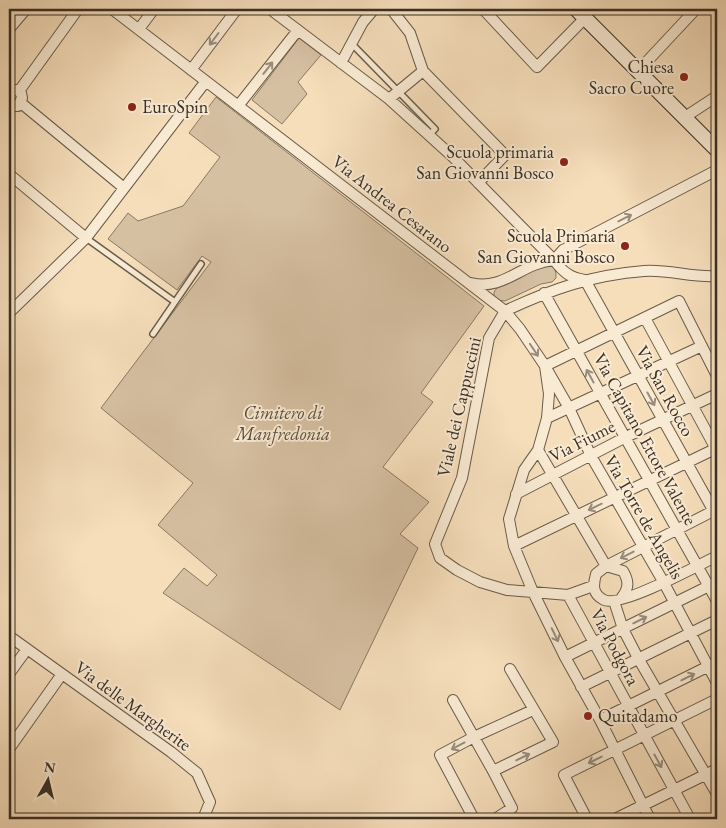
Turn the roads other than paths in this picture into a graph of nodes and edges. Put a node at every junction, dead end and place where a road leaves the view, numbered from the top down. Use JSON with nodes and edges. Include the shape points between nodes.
{"nodes":[{"id":1,"x":26,"y":9,"type":"edge"},
{"id":2,"x":78,"y":9,"type":"edge"},
{"id":3,"x":112,"y":9,"type":"edge"},
{"id":4,"x":154,"y":9,"type":"edge"},
{"id":5,"x":237,"y":9,"type":"edge"},
{"id":6,"x":270,"y":9,"type":"edge"},
{"id":7,"x":374,"y":9,"type":"edge"},
{"id":8,"x":391,"y":9,"type":"edge"},
{"id":9,"x":483,"y":9,"type":"edge"},
{"id":10,"x":696,"y":9,"type":"edge"},
{"id":11,"x":581,"y":13,"type":"edge"},
{"id":12,"x":9,"y":29,"type":"edge"},
{"id":13,"x":138,"y":29,"type":"junction"},
{"id":14,"x":298,"y":30,"type":"junction"},
{"id":15,"x":352,"y":44,"type":"junction"},
{"id":16,"x":341,"y":63,"type":"junction"},
{"id":17,"x":191,"y":70,"type":"junction"},
{"id":18,"x":423,"y":71,"type":"junction"},
{"id":19,"x":638,"y":71,"type":"junction"},
{"id":20,"x":206,"y":81,"type":"junction"},
{"id":21,"x":14,"y":90,"type":"edge"},
{"id":22,"x":399,"y":91,"type":"junction"},
{"id":23,"x":717,"y":96,"type":"edge"},
{"id":24,"x":389,"y":99,"type":"junction"},
{"id":25,"x":21,"y":103,"type":"junction"},
{"id":26,"x":9,"y":106,"type":"edge"},
{"id":27,"x":238,"y":106,"type":"junction"},
{"id":28,"x":685,"y":117,"type":"junction"},
{"id":29,"x":429,"y":135,"type":"junction"},
{"id":30,"x":717,"y":150,"type":"edge"},
{"id":31,"x":717,"y":170,"type":"edge"},
{"id":32,"x":9,"y":174,"type":"edge"},
{"id":33,"x":478,"y":183,"type":"junction"},
{"id":34,"x":124,"y":188,"type":"junction"},
{"id":35,"x":86,"y":238,"type":"junction"},
{"id":36,"x":532,"y":238,"type":"junction"},
{"id":37,"x":554,"y":260,"type":"junction"},
{"id":38,"x":201,"y":264,"type":"dead end"},
{"id":39,"x":532,"y":265,"type":"junction"},
{"id":40,"x":562,"y":272,"type":"junction"},
{"id":41,"x":717,"y":276,"type":"edge"},
{"id":42,"x":585,"y":280,"type":"junction"},
{"id":43,"x":467,"y":282,"type":"junction"},
{"id":44,"x":494,"y":285,"type":"junction"},
{"id":45,"x":544,"y":293,"type":"junction"},
{"id":46,"x":488,"y":298,"type":"junction"},
{"id":47,"x":174,"y":302,"type":"junction"},
{"id":48,"x":505,"y":311,"type":"junction"},
{"id":49,"x":9,"y":313,"type":"edge"},
{"id":50,"x":645,"y":318,"type":"junction"},
{"id":51,"x":614,"y":332,"type":"junction"},
{"id":52,"x":153,"y":334,"type":"dead end"},
{"id":53,"x":702,"y":346,"type":"junction"},
{"id":54,"x":576,"y":351,"type":"junction"},
{"id":55,"x":669,"y":362,"type":"junction"},
{"id":56,"x":545,"y":366,"type":"junction"},
{"id":57,"x":638,"y":376,"type":"junction"},
{"id":58,"x":717,"y":376,"type":"edge"},
{"id":59,"x":600,"y":394,"type":"junction"},
{"id":60,"x":717,"y":394,"type":"edge"},
{"id":61,"x":693,"y":406,"type":"junction"},
{"id":62,"x":570,"y":408,"type":"junction"},
{"id":63,"x":547,"y":418,"type":"junction"},
{"id":64,"x":663,"y":421,"type":"junction"},
{"id":65,"x":626,"y":437,"type":"junction"},
{"id":66,"x":717,"y":448,"type":"edge"},
{"id":67,"x":538,"y":450,"type":"junction"},
{"id":68,"x":591,"y":456,"type":"junction"},
{"id":69,"x":687,"y":463,"type":"junction"},
{"id":70,"x":553,"y":474,"type":"junction"},
{"id":71,"x":650,"y":481,"type":"junction"},
{"id":72,"x":516,"y":494,"type":"junction"},
{"id":73,"x":616,"y":497,"type":"junction"},
{"id":74,"x":716,"y":513,"type":"edge"},
{"id":75,"x":576,"y":516,"type":"junction"},
{"id":76,"x":677,"y":529,"type":"junction"},
{"id":77,"x":514,"y":546,"type":"junction"},
{"id":78,"x":644,"y":547,"type":"junction"},
{"id":79,"x":717,"y":556,"type":"edge"},
{"id":80,"x":606,"y":566,"type":"junction"},
{"id":81,"x":697,"y":566,"type":"junction"},
{"id":82,"x":664,"y":583,"type":"junction"},
{"id":83,"x":713,"y":584,"type":"edge"},
{"id":84,"x":593,"y":586,"type":"junction"},
{"id":85,"x":533,"y":592,"type":"junction"},
{"id":86,"x":568,"y":596,"type":"junction"},
{"id":87,"x":618,"y":599,"type":"junction"},
{"id":88,"x":717,"y":601,"type":"edge"},
{"id":89,"x":674,"y":604,"type":"junction"},
{"id":90,"x":717,"y":620,"type":"edge"},
{"id":91,"x":624,"y":628,"type":"junction"},
{"id":92,"x":690,"y":633,"type":"junction"},
{"id":93,"x":9,"y":636,"type":"edge"},
{"id":94,"x":594,"y":643,"type":"junction"},
{"id":95,"x":27,"y":648,"type":"junction"},
{"id":96,"x":565,"y":658,"type":"junction"},
{"id":97,"x":638,"y":658,"type":"junction"},
{"id":98,"x":713,"y":664,"type":"edge"},
{"id":99,"x":510,"y":669,"type":"dead end"},
{"id":100,"x":610,"y":672,"type":"junction"},
{"id":101,"x":9,"y":674,"type":"edge"},
{"id":102,"x":62,"y":674,"type":"junction"},
{"id":103,"x":717,"y":683,"type":"edge"},
{"id":104,"x":581,"y":687,"type":"junction"},
{"id":105,"x":658,"y":692,"type":"junction"},
{"id":106,"x":717,"y":699,"type":"edge"},
{"id":107,"x":453,"y":700,"type":"dead end"},
{"id":108,"x":628,"y":707,"type":"junction"},
{"id":109,"x":533,"y":710,"type":"junction"},
{"id":110,"x":600,"y":720,"type":"junction"},
{"id":111,"x":676,"y":720,"type":"junction"},
{"id":112,"x":644,"y":736,"type":"junction"},
{"id":113,"x":474,"y":737,"type":"junction"},
{"id":114,"x":9,"y":749,"type":"edge"},
{"id":115,"x":615,"y":750,"type":"junction"},
{"id":116,"x":717,"y":769,"type":"edge"},
{"id":117,"x":493,"y":771,"type":"junction"},
{"id":118,"x":706,"y":775,"type":"junction"},
{"id":119,"x":674,"y":790,"type":"junction"},
{"id":120,"x":717,"y":794,"type":"edge"},
{"id":121,"x":643,"y":806,"type":"junction"},
{"id":122,"x":203,"y":819,"type":"edge"},
{"id":123,"x":474,"y":819,"type":"edge"},
{"id":124,"x":495,"y":819,"type":"edge"},
{"id":125,"x":587,"y":819,"type":"edge"},
{"id":126,"x":615,"y":819,"type":"edge"},
{"id":127,"x":650,"y":819,"type":"edge"},
{"id":128,"x":690,"y":819,"type":"edge"}],
"edges":[{"from":1,"to":12,"type":"street"},
{"from":2,"to":21,"type":"street"},
{"from":3,"to":13,"type":"street","name":"Via Andrea Cesarano"},
{"from":4,"to":13,"type":"street"},
{"from":5,"to":17,"type":"street","one_way":true},
{"from":6,"to":14,"type":"street"},
{"from":7,"to":15,"type":"street"},
{"from":8,"to":18,"type":"street","via":[[410,33]]},
{"from":9,"to":11,"type":"street","via":[[537,67]]},
{"from":10,"to":19,"type":"street"},
{"from":11,"to":19,"type":"main road"},
{"from":13,"to":17,"type":"street","name":"Via Andrea Cesarano"},
{"from":14,"to":16,"type":"street"},
{"from":27,"to":14,"type":"street","one_way":true},
{"from":15,"to":16,"type":"street"},
{"from":15,"to":22,"type":"lane"},
{"from":16,"to":24,"type":"street"},
{"from":17,"to":20,"type":"street","name":"Via Andrea Cesarano"},
{"from":18,"to":22,"type":"street"},
{"from":18,"to":33,"type":"street","via":[[504,155]]},
{"from":19,"to":28,"type":"main road"},
{"from":20,"to":27,"type":"street","name":"Via Andrea Cesarano"},
{"from":20,"to":34,"type":"street"},
{"from":21,"to":25,"type":"street","via":[[22,98]]},
{"from":22,"to":24,"type":"street"},
{"from":22,"to":29,"type":"lane","via":[[435,129]]},
{"from":23,"to":28,"type":"street"},
{"from":24,"to":29,"type":"street"},
{"from":25,"to":26,"type":"street"},
{"from":25,"to":34,"type":"street"},
{"from":27,"to":43,"type":"street","name":"Via Andrea Cesarano"},
{"from":28,"to":30,"type":"main road"},
{"from":29,"to":33,"type":"street"},
{"from":37,"to":31,"type":"street","one_way":true,"via":[[563,250]]},
{"from":32,"to":35,"type":"street"},
{"from":33,"to":36,"type":"street"},
{"from":34,"to":35,"type":"street"},
{"from":35,"to":47,"type":"lane"},
{"from":35,"to":49,"type":"street"},
{"from":36,"to":37,"type":"street"},
{"from":36,"to":39,"type":"street","via":[[536,253]]},
{"from":37,"to":39,"type":"street"},
{"from":37,"to":40,"type":"street"},
{"from":38,"to":47,"type":"lane"},
{"from":39,"to":44,"type":"street"},
{"from":40,"to":42,"type":"street"},
{"from":40,"to":45,"type":"street","via":[[560,280]]},
{"from":41,"to":42,"type":"street","via":[[646,271]]},
{"from":42,"to":45,"type":"street"},
{"from":42,"to":51,"type":"street","name":"Via San Rocco"},
{"from":43,"to":44,"type":"street"},
{"from":43,"to":46,"type":"street","name":"Via Andrea Cesarano"},
{"from":44,"to":46,"type":"street"},
{"from":45,"to":48,"type":"street"},
{"from":45,"to":54,"type":"street","name":"Via Capitano Ettore Valente"},
{"from":46,"to":48,"type":"street","name":"Via Andrea Cesarano"},
{"from":47,"to":52,"type":"lane"},
{"from":48,"to":56,"type":"street","name":"Via Andrea Cesarano","one_way":true},
{"from":48,"to":85,"type":"street","name":"Viale dei Cappuccini","via":[[489,338],[462,478],[435,544],[440,558],[480,582],[507,590]]},
{"from":50,"to":51,"type":"street"},
{"from":50,"to":53,"type":"street","via":[[679,301]]},
{"from":50,"to":55,"type":"street"},
{"from":51,"to":54,"type":"street"},
{"from":51,"to":57,"type":"street","name":"Via San Rocco"},
{"from":53,"to":55,"type":"street"},
{"from":53,"to":58,"type":"street"},
{"from":54,"to":56,"type":"street"},
{"from":59,"to":54,"type":"street","name":"Via Capitano Ettore Valente","one_way":true},
{"from":55,"to":57,"type":"street"},
{"from":55,"to":61,"type":"street"},
{"from":56,"to":62,"type":"street","name":"Via Torre de Angelis"},
{"from":56,"to":63,"type":"street","name":"Via Andrea Cesarano","via":[[549,394]]},
{"from":57,"to":59,"type":"street"},
{"from":57,"to":64,"type":"street","name":"Via San Rocco","one_way":true},
{"from":59,"to":62,"type":"street"},
{"from":59,"to":65,"type":"street","name":"Via Capitano Ettore Valente"},
{"from":60,"to":61,"type":"street","name":"Via Fiume"},
{"from":61,"to":64,"type":"street","name":"Via Fiume"},
{"from":61,"to":66,"type":"street"},
{"from":62,"to":63,"type":"street"},
{"from":62,"to":68,"type":"street","name":"Via Torre de Angelis"},
{"from":63,"to":67,"type":"street","name":"Via Andrea Cesarano"},
{"from":64,"to":65,"type":"street","name":"Via Fiume"},
{"from":64,"to":69,"type":"street","name":"Via San Rocco"},
{"from":65,"to":68,"type":"street","name":"Via Fiume"},
{"from":65,"to":71,"type":"street","name":"Via Capitano Ettore Valente"},
{"from":66,"to":69,"type":"street"},
{"from":67,"to":70,"type":"street"},
{"from":67,"to":72,"type":"street","name":"Via Andrea Cesarano","via":[[524,470]]},
{"from":68,"to":70,"type":"street","name":"Via Fiume"},
{"from":68,"to":73,"type":"street","name":"Via Torre de Angelis"},
{"from":69,"to":71,"type":"street"},
{"from":69,"to":74,"type":"street","name":"Via San Rocco"},
{"from":70,"to":72,"type":"street","name":"Via Fiume"},
{"from":70,"to":75,"type":"street"},
{"from":71,"to":73,"type":"street"},
{"from":71,"to":76,"type":"street","name":"Via Capitano Ettore Valente"},
{"from":72,"to":77,"type":"street","name":"Via Andrea Cesarano","via":[[509,519]]},
{"from":73,"to":75,"type":"street","one_way":true},
{"from":73,"to":78,"type":"street","name":"Via Torre de Angelis"},
{"from":74,"to":76,"type":"street"},
{"from":75,"to":77,"type":"street"},
{"from":75,"to":80,"type":"street"},
{"from":76,"to":78,"type":"street"},
{"from":76,"to":81,"type":"street","name":"Via Capitano Ettore Valente"},
{"from":77,"to":85,"type":"street","name":"Via Andrea Cesarano"},
{"from":78,"to":80,"type":"street","one_way":true},
{"from":78,"to":82,"type":"street","name":"Via Torre de Angelis"},
{"from":79,"to":81,"type":"street"},
{"from":80,"to":84,"type":"street","via":[[596,574]]},
{"from":80,"to":87,"type":"street","via":[[623,571],[628,580],[627,591]]},
{"from":81,"to":82,"type":"street"},
{"from":81,"to":83,"type":"street","name":"Via Capitano Ettore Valente"},
{"from":82,"to":87,"type":"street"},
{"from":82,"to":89,"type":"street","name":"Via Torre de Angelis"},
{"from":83,"to":88,"type":"street","name":"Via Capitano Ettore Valente"},
{"from":83,"to":89,"type":"street"},
{"from":84,"to":86,"type":"street"},
{"from":84,"to":87,"type":"street","via":[[595,593],[604,600]]},
{"from":85,"to":86,"type":"street","name":"Viale dei Cappuccini"},
{"from":85,"to":96,"type":"street","one_way":true},
{"from":86,"to":94,"type":"street","name":"Via Podgora"},
{"from":87,"to":91,"type":"street"},
{"from":91,"to":89,"type":"street","one_way":true},
{"from":89,"to":92,"type":"street","name":"Via Torre de Angelis"},
{"from":90,"to":92,"type":"street"},
{"from":91,"to":94,"type":"street"},
{"from":91,"to":97,"type":"street"},
{"from":92,"to":97,"type":"street"},
{"from":92,"to":98,"type":"street","name":"Via Torre de Angelis"},
{"from":93,"to":95,"type":"street","name":"Via delle Margherite"},
{"from":94,"to":96,"type":"street"},
{"from":94,"to":100,"type":"street","name":"Via Podgora"},
{"from":95,"to":101,"type":"street"},
{"from":95,"to":102,"type":"street","name":"Via delle Margherite"},
{"from":96,"to":104,"type":"street"},
{"from":97,"to":100,"type":"street"},
{"from":97,"to":105,"type":"street"},
{"from":98,"to":103,"type":"street","name":"Via Torre de Angelis"},
{"from":105,"to":98,"type":"street","one_way":true},
{"from":99,"to":109,"type":"street"},
{"from":100,"to":104,"type":"street"},
{"from":100,"to":108,"type":"street","name":"Via Podgora"},
{"from":102,"to":114,"type":"street"},
{"from":102,"to":122,"type":"street","name":"Via delle Margherite","via":[[197,774],[210,802]]},
{"from":104,"to":110,"type":"street"},
{"from":105,"to":108,"type":"street"},
{"from":105,"to":111,"type":"street"},
{"from":106,"to":111,"type":"street"},
{"from":107,"to":113,"type":"street"},
{"from":108,"to":110,"type":"street"},
{"from":108,"to":112,"type":"street","name":"Via Podgora"},
{"from":109,"to":113,"type":"street"},
{"from":117,"to":109,"type":"street","one_way":true,"via":[[554,742]]},
{"from":110,"to":115,"type":"street"},
{"from":111,"to":112,"type":"street"},
{"from":111,"to":118,"type":"street"},
{"from":112,"to":115,"type":"street"},
{"from":112,"to":119,"type":"street","name":"Via Podgora","one_way":true},
{"from":113,"to":117,"type":"street"},
{"from":113,"to":123,"type":"street","one_way":true,"via":[[440,755]]},
{"from":115,"to":121,"type":"street"},
{"from":115,"to":125,"type":"street","one_way":true,"via":[[564,775]]},
{"from":116,"to":118,"type":"street"},
{"from":117,"to":124,"type":"street","via":[[512,808]]},
{"from":118,"to":119,"type":"street"},
{"from":118,"to":120,"type":"street"},
{"from":119,"to":121,"type":"street"},
{"from":119,"to":128,"type":"street","name":"Via Podgora"},
{"from":121,"to":126,"type":"street"},
{"from":121,"to":127,"type":"street"}]}
